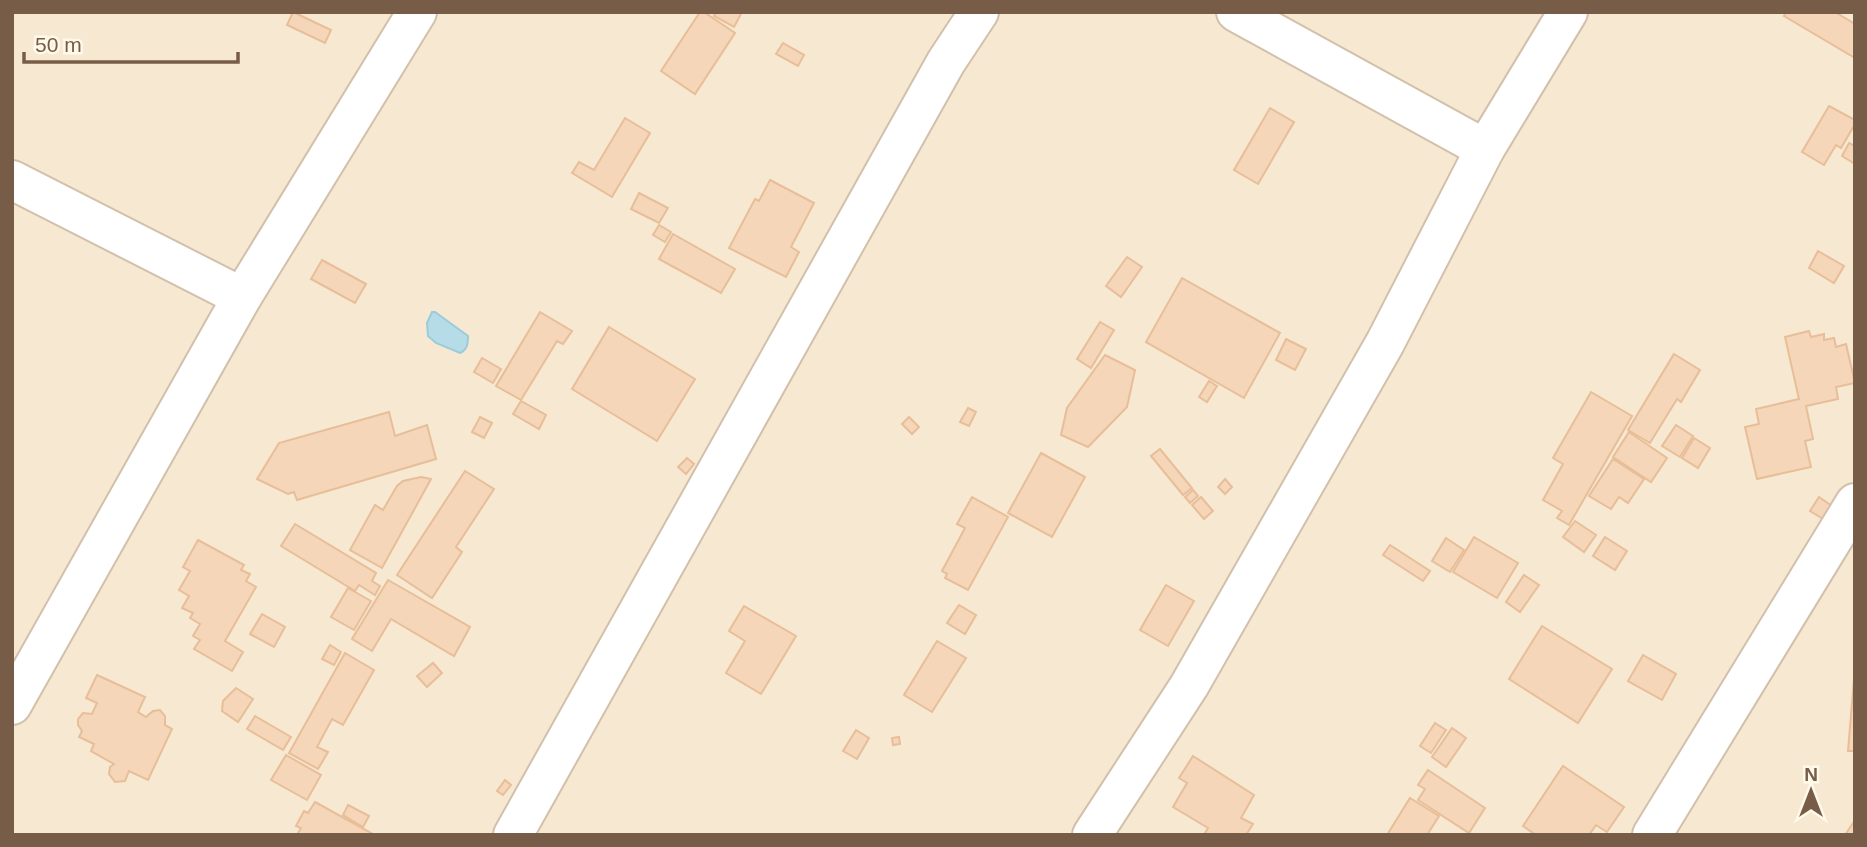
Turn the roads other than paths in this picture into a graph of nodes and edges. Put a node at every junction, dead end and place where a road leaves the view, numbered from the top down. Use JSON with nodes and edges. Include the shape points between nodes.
{"nodes":[{"id":1,"x":417,"y":12,"type":"edge"},
{"id":2,"x":979,"y":12,"type":"edge"},
{"id":3,"x":1236,"y":12,"type":"edge"},
{"id":4,"x":1568,"y":12,"type":"edge"},
{"id":5,"x":1485,"y":149,"type":"junction"},
{"id":6,"x":12,"y":180,"type":"edge"},
{"id":7,"x":242,"y":297,"type":"junction"},
{"id":8,"x":1855,"y":503,"type":"edge"},
{"id":9,"x":12,"y":705,"type":"edge"},
{"id":10,"x":513,"y":835,"type":"edge"},
{"id":11,"x":1092,"y":835,"type":"edge"},
{"id":12,"x":1652,"y":835,"type":"edge"}],
"edges":[{"from":1,"to":7,"type":"street"},
{"from":2,"to":10,"type":"street","via":[[946,62]]},
{"from":3,"to":5,"type":"street"},
{"from":4,"to":5,"type":"street"},
{"from":5,"to":11,"type":"street","via":[[1385,343],[1196,674]]},
{"from":6,"to":7,"type":"street"},
{"from":7,"to":9,"type":"street"},
{"from":8,"to":12,"type":"street"}]}
